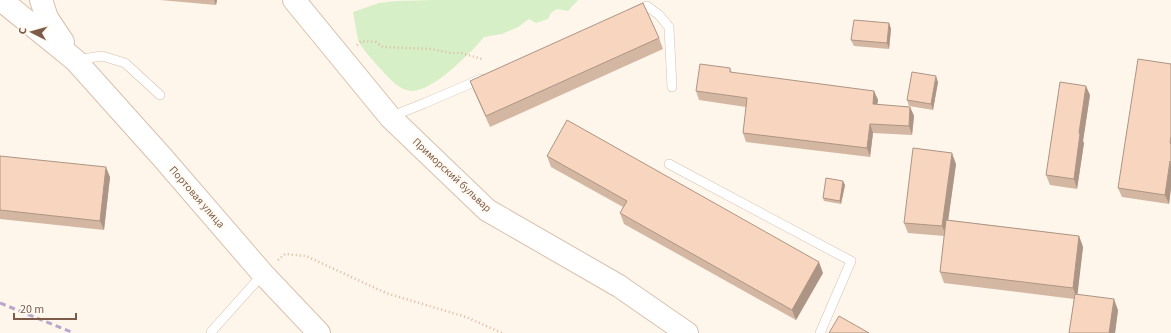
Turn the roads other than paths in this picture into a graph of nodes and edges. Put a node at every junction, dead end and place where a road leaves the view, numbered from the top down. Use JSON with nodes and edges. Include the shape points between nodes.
{"nodes":[{"id":1,"x":1,"y":0,"type":"edge"},
{"id":2,"x":41,"y":0,"type":"edge"},
{"id":3,"x":294,"y":0,"type":"edge"},
{"id":4,"x":625,"y":16,"type":"edge"},
{"id":5,"x":75,"y":60,"type":"junction"},
{"id":6,"x":489,"y":75,"type":"edge"},
{"id":7,"x":672,"y":87,"type":"dead end"},
{"id":8,"x":160,"y":95,"type":"dead end"},
{"id":9,"x":390,"y":117,"type":"junction"},
{"id":10,"x":669,"y":164,"type":"dead end"},
{"id":11,"x":262,"y":274,"type":"junction"},
{"id":12,"x":211,"y":332,"type":"dead end"},
{"id":13,"x":319,"y":333,"type":"edge"},
{"id":14,"x":687,"y":333,"type":"edge"},
{"id":15,"x":820,"y":333,"type":"edge"}],
"edges":[{"from":1,"to":5,"type":"main road"},
{"from":2,"to":5,"type":"main road","via":[[47,18]]},
{"from":3,"to":9,"type":"main road","name":"Приморский бульвар"},
{"from":4,"to":7,"type":"lane","via":[[647,6],[669,27]]},
{"from":5,"to":8,"type":"lane","via":[[102,56],[125,63]]},
{"from":5,"to":11,"type":"main road","name":"Портовая улица"},
{"from":6,"to":9,"type":"lane"},
{"from":9,"to":14,"type":"main road","name":"Приморский бульвар","via":[[487,210],[619,286]]},
{"from":10,"to":15,"type":"lane","via":[[851,262]]},
{"from":11,"to":12,"type":"lane"},
{"from":11,"to":13,"type":"main road","name":"Портовая улица"}]}
